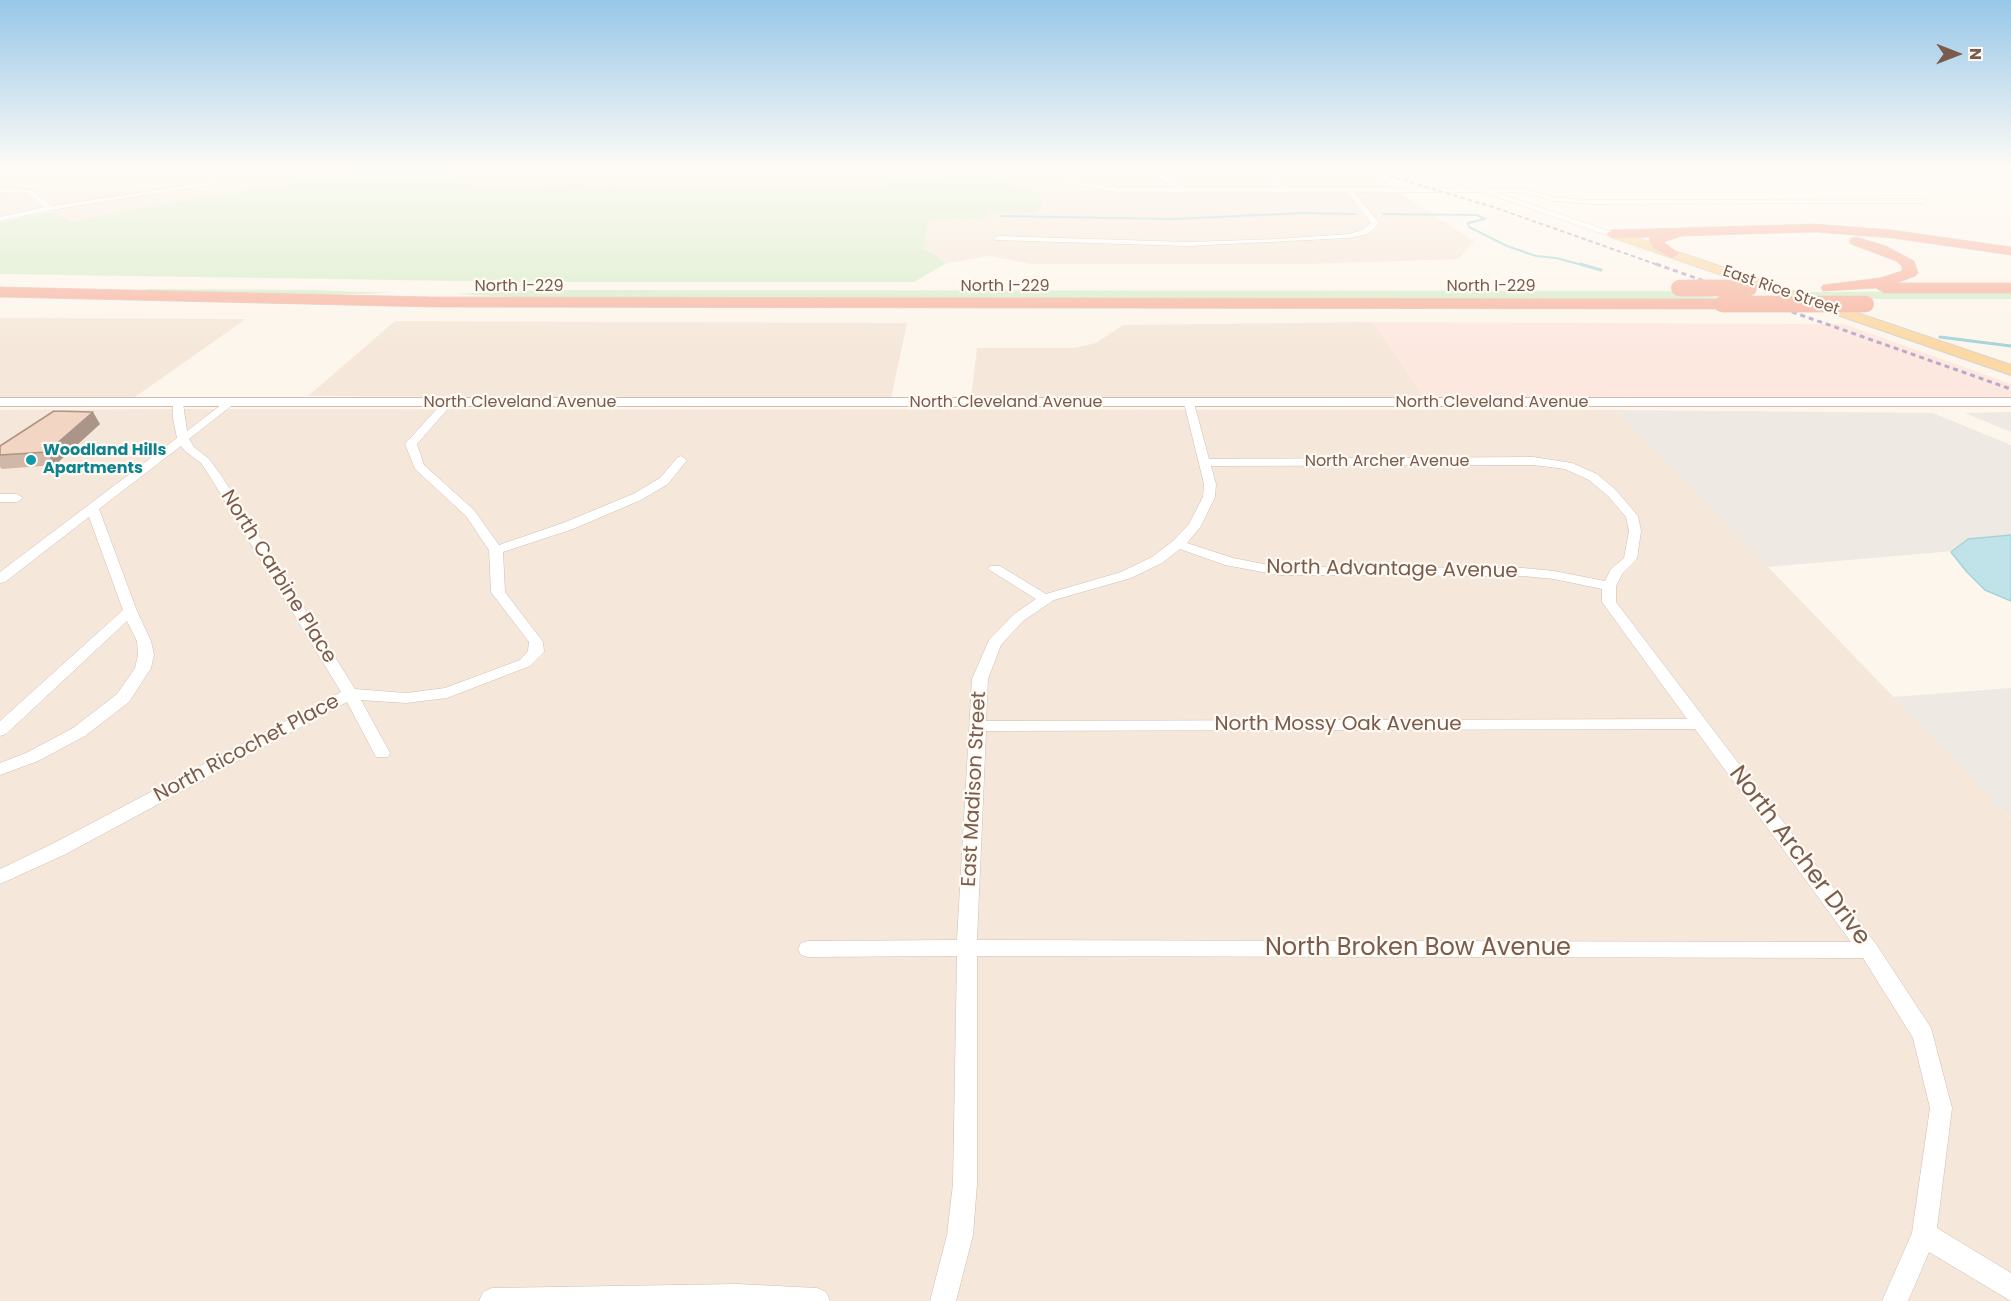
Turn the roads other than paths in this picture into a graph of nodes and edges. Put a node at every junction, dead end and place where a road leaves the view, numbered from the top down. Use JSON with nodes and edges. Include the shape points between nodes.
{"nodes":[{"id":1,"x":1370,"y":228,"type":"edge"},
{"id":2,"x":1593,"y":228,"type":"edge"},
{"id":3,"x":1680,"y":235,"type":"junction"},
{"id":4,"x":1617,"y":236,"type":"junction"},
{"id":5,"x":998,"y":238,"type":"dead end"},
{"id":6,"x":2011,"y":251,"type":"edge"},
{"id":7,"x":1672,"y":254,"type":"junction"},
{"id":8,"x":0,"y":282,"type":"edge"},
{"id":9,"x":1136,"y":287,"type":"dead end"},
{"id":10,"x":1673,"y":288,"type":"dead end"},
{"id":11,"x":1821,"y":288,"type":"junction"},
{"id":12,"x":2011,"y":288,"type":"edge"},
{"id":13,"x":0,"y":292,"type":"edge"},
{"id":14,"x":2006,"y":304,"type":"edge"},
{"id":15,"x":2011,"y":370,"type":"edge"},
{"id":16,"x":0,"y":402,"type":"edge"},
{"id":17,"x":178,"y":402,"type":"junction"},
{"id":18,"x":230,"y":402,"type":"junction"},
{"id":19,"x":2011,"y":402,"type":"edge"},
{"id":20,"x":448,"y":403,"type":"junction"},
{"id":21,"x":1189,"y":403,"type":"junction"},
{"id":22,"x":183,"y":438,"type":"junction"},
{"id":23,"x":681,"y":460,"type":"dead end"},
{"id":24,"x":1205,"y":463,"type":"junction"},
{"id":25,"x":0,"y":498,"type":"edge"},
{"id":26,"x":17,"y":498,"type":"dead end"},
{"id":27,"x":92,"y":508,"type":"junction"},
{"id":28,"x":1178,"y":544,"type":"junction"},
{"id":29,"x":496,"y":550,"type":"junction"},
{"id":30,"x":995,"y":569,"type":"dead end"},
{"id":31,"x":0,"y":579,"type":"edge"},
{"id":32,"x":1609,"y":586,"type":"junction"},
{"id":33,"x":1046,"y":599,"type":"junction"},
{"id":34,"x":130,"y":611,"type":"junction"},
{"id":35,"x":350,"y":694,"type":"junction"},
{"id":36,"x":1700,"y":724,"type":"junction"},
{"id":37,"x":977,"y":726,"type":"junction"},
{"id":38,"x":0,"y":730,"type":"edge"},
{"id":39,"x":382,"y":753,"type":"dead end"},
{"id":40,"x":0,"y":769,"type":"edge"},
{"id":41,"x":0,"y":877,"type":"edge"},
{"id":42,"x":968,"y":948,"type":"junction"},
{"id":43,"x":808,"y":949,"type":"dead end"},
{"id":44,"x":1869,"y":950,"type":"junction"},
{"id":45,"x":1924,"y":1234,"type":"junction"},
{"id":46,"x":2011,"y":1288,"type":"edge"},
{"id":47,"x":736,"y":1299,"type":"edge"},
{"id":48,"x":492,"y":1301,"type":"edge"},
{"id":49,"x":817,"y":1301,"type":"edge"},
{"id":50,"x":943,"y":1301,"type":"edge"},
{"id":51,"x":1894,"y":1301,"type":"edge"}],
"edges":[{"from":1,"to":5,"type":"street","via":[[1349,236],[1188,244]]},
{"from":2,"to":4,"type":"main road","name":"East Rice Street"},
{"from":3,"to":4,"type":"highway"},
{"from":3,"to":7,"type":"highway","via":[[1656,240]]},
{"from":3,"to":11,"type":"highway","via":[[1758,231],[1823,235],[1881,249],[1901,258],[1911,268],[1910,273],[1894,280]]},
{"from":4,"to":6,"type":"highway","via":[[1734,228],[1815,228],[1892,234]]},
{"from":4,"to":7,"type":"main road","name":"East Rice Street"},
{"from":7,"to":15,"type":"main road","name":"East Rice Street"},
{"from":8,"to":9,"type":"highway","name":"North I-229","via":[[339,287]]},
{"from":10,"to":11,"type":"highway","bridge":true},
{"from":11,"to":12,"type":"highway"},
{"from":13,"to":14,"type":"highway","name":"North I-229","bridge":true,"via":[[444,302]]},
{"from":16,"to":17,"type":"street","name":"North Cleveland Avenue"},
{"from":17,"to":18,"type":"street","name":"North Cleveland Avenue"},
{"from":17,"to":22,"type":"street"},
{"from":18,"to":20,"type":"street","name":"North Cleveland Avenue"},
{"from":18,"to":22,"type":"street"},
{"from":19,"to":21,"type":"street","name":"North Cleveland Avenue"},
{"from":20,"to":21,"type":"street","name":"North Cleveland Avenue"},
{"from":20,"to":29,"type":"street","via":[[411,444],[419,466],[470,513]]},
{"from":21,"to":24,"type":"street","name":"East Madison Street"},
{"from":22,"to":27,"type":"street"},
{"from":22,"to":35,"type":"street","name":"North Carbine Place","via":[[189,449],[205,461]]},
{"from":23,"to":29,"type":"street","via":[[664,481],[637,497]]},
{"from":24,"to":28,"type":"street","name":"East Madison Street","via":[[1209,497],[1195,526]]},
{"from":24,"to":32,"type":"street","name":"North Archer Avenue","via":[[1533,461],[1568,466],[1593,477],[1632,516],[1635,531],[1630,559],[1616,572]]},
{"from":25,"to":26,"type":"street"},
{"from":27,"to":31,"type":"street"},
{"from":27,"to":34,"type":"street"},
{"from":28,"to":32,"type":"street","name":"North Advantage Avenue","via":[[1230,562],[1279,572],[1523,572]]},
{"from":28,"to":33,"type":"street","name":"East Madison Street","via":[[1126,575]]},
{"from":29,"to":35,"type":"street","name":"North Ricochet Place","via":[[498,592],[536,642],[536,652],[525,663],[447,693],[406,698]]},
{"from":30,"to":33,"type":"street"},
{"from":32,"to":36,"type":"street","name":"North Archer Drive","via":[[1609,603]]},
{"from":33,"to":37,"type":"street","name":"East Madison Street","via":[[1017,618],[994,643],[980,679]]},
{"from":34,"to":38,"type":"street"},
{"from":34,"to":40,"type":"street","via":[[146,655],[143,668],[123,698],[79,732]]},
{"from":35,"to":39,"type":"street","name":"North Carbine Place"},
{"from":35,"to":41,"type":"street","name":"North Ricochet Place"},
{"from":36,"to":37,"type":"street","name":"North Mossy Oak Avenue"},
{"from":36,"to":44,"type":"street","name":"North Archer Drive"},
{"from":37,"to":42,"type":"street","name":"East Madison Street"},
{"from":42,"to":43,"type":"street","name":"North Broken Bow Avenue"},
{"from":42,"to":44,"type":"street","name":"North Broken Bow Avenue"},
{"from":42,"to":50,"type":"street","name":"East Madison Street","via":[[965,1184],[960,1235]]},
{"from":44,"to":45,"type":"street","name":"North Archer Drive","via":[[1923,1035],[1941,1108]]},
{"from":45,"to":46,"type":"street"},
{"from":45,"to":51,"type":"street","name":"North Archer Drive"},
{"from":47,"to":48,"type":"street"},
{"from":47,"to":49,"type":"street"}]}
